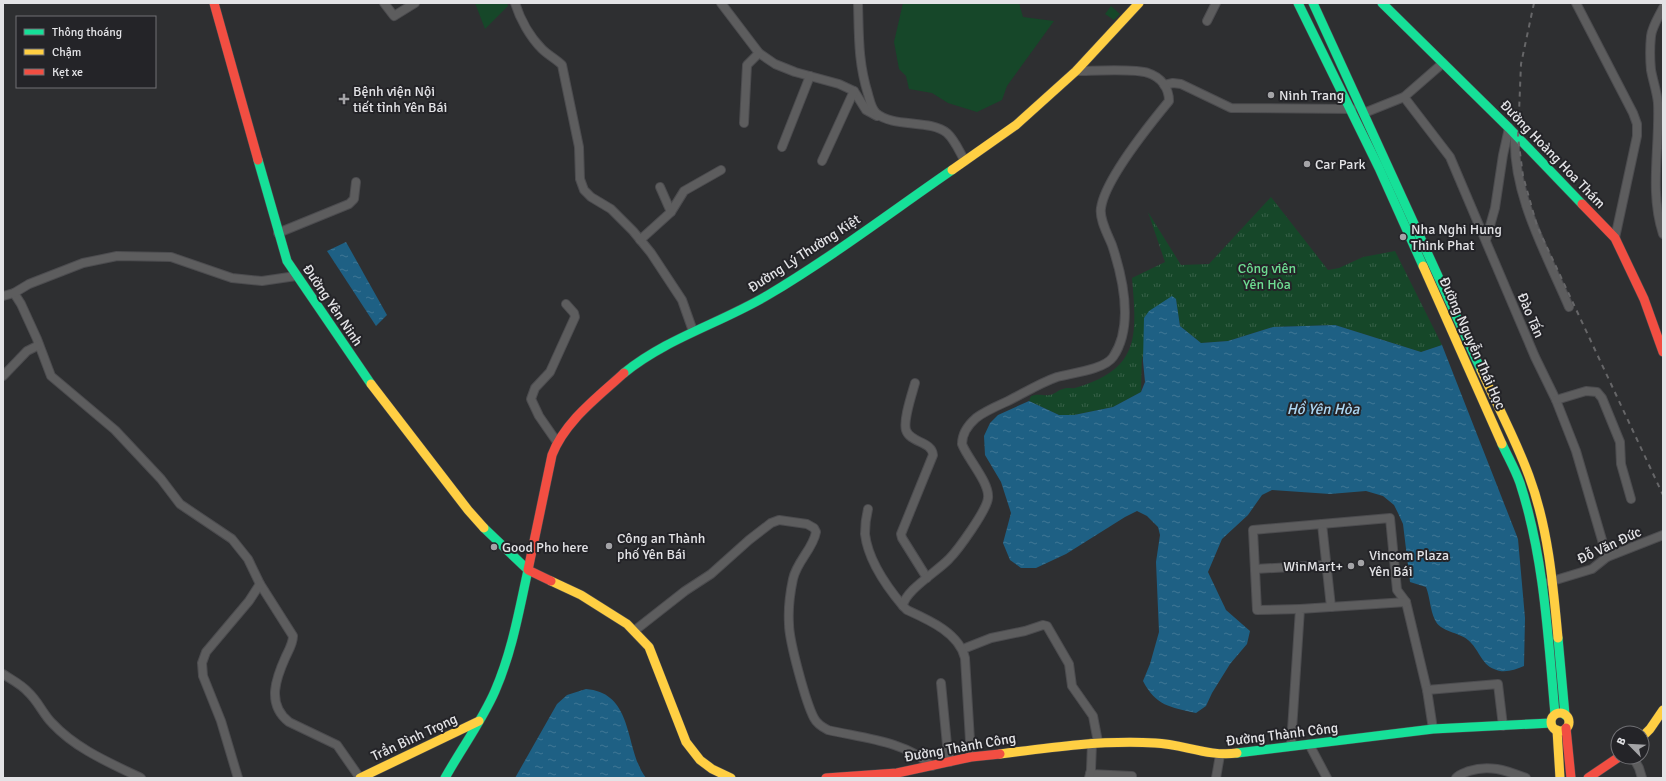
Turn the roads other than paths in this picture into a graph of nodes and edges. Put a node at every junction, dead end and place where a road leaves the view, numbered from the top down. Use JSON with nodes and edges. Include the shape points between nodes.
{"nodes":[{"id":1,"x":214,"y":3,"type":"edge"},
{"id":2,"x":384,"y":3,"type":"edge"},
{"id":3,"x":416,"y":3,"type":"edge"},
{"id":4,"x":515,"y":3,"type":"edge"},
{"id":5,"x":721,"y":3,"type":"edge"},
{"id":6,"x":858,"y":3,"type":"edge"},
{"id":7,"x":1138,"y":3,"type":"edge"},
{"id":8,"x":1216,"y":3,"type":"edge"},
{"id":9,"x":1298,"y":3,"type":"edge"},
{"id":10,"x":1313,"y":3,"type":"edge"},
{"id":11,"x":1382,"y":3,"type":"edge"},
{"id":12,"x":1576,"y":3,"type":"edge"},
{"id":13,"x":1663,"y":8,"type":"edge"},
{"id":14,"x":1207,"y":21,"type":"dead end"},
{"id":15,"x":759,"y":53,"type":"junction"},
{"id":16,"x":1443,"y":63,"type":"junction"},
{"id":17,"x":1076,"y":71,"type":"junction"},
{"id":18,"x":810,"y":76,"type":"junction"},
{"id":19,"x":1164,"y":85,"type":"junction"},
{"id":20,"x":854,"y":91,"type":"junction"},
{"id":21,"x":1404,"y":97,"type":"junction"},
{"id":22,"x":1352,"y":109,"type":"junction"},
{"id":23,"x":1364,"y":113,"type":"junction"},
{"id":24,"x":880,"y":116,"type":"junction"},
{"id":25,"x":744,"y":123,"type":"dead end"},
{"id":26,"x":1512,"y":131,"type":"junction"},
{"id":27,"x":782,"y":147,"type":"dead end"},
{"id":28,"x":822,"y":161,"type":"dead end"},
{"id":29,"x":965,"y":161,"type":"junction"},
{"id":30,"x":721,"y":170,"type":"dead end"},
{"id":31,"x":356,"y":182,"type":"dead end"},
{"id":32,"x":660,"y":187,"type":"dead end"},
{"id":33,"x":671,"y":212,"type":"junction"},
{"id":34,"x":278,"y":234,"type":"junction"},
{"id":35,"x":1663,"y":234,"type":"edge"},
{"id":36,"x":1615,"y":238,"type":"junction"},
{"id":37,"x":640,"y":240,"type":"junction"},
{"id":38,"x":1486,"y":240,"type":"junction"},
{"id":39,"x":296,"y":276,"type":"junction"},
{"id":40,"x":14,"y":293,"type":"junction"},
{"id":41,"x":3,"y":296,"type":"edge"},
{"id":42,"x":566,"y":304,"type":"dead end"},
{"id":43,"x":1569,"y":307,"type":"dead end"},
{"id":44,"x":692,"y":331,"type":"junction"},
{"id":45,"x":39,"y":345,"type":"junction"},
{"id":46,"x":1663,"y":352,"type":"edge"},
{"id":47,"x":3,"y":376,"type":"edge"},
{"id":48,"x":914,"y":383,"type":"dead end"},
{"id":49,"x":1556,"y":400,"type":"junction"},
{"id":50,"x":557,"y":442,"type":"junction"},
{"id":51,"x":1631,"y":499,"type":"dead end"},
{"id":52,"x":868,"y":509,"type":"dead end"},
{"id":53,"x":1322,"y":524,"type":"junction"},
{"id":54,"x":1663,"y":535,"type":"edge"},
{"id":55,"x":1607,"y":557,"type":"junction"},
{"id":56,"x":1326,"y":565,"type":"junction"},
{"id":57,"x":1255,"y":569,"type":"junction"},
{"id":58,"x":528,"y":570,"type":"junction"},
{"id":59,"x":927,"y":578,"type":"junction"},
{"id":60,"x":1553,"y":581,"type":"junction"},
{"id":61,"x":260,"y":584,"type":"junction"},
{"id":62,"x":1543,"y":584,"type":"junction"},
{"id":63,"x":1406,"y":602,"type":"junction"},
{"id":64,"x":903,"y":606,"type":"junction"},
{"id":65,"x":1331,"y":607,"type":"junction"},
{"id":66,"x":1300,"y":609,"type":"junction"},
{"id":67,"x":634,"y":631,"type":"junction"},
{"id":68,"x":963,"y":649,"type":"junction"},
{"id":69,"x":3,"y":674,"type":"edge"},
{"id":70,"x":941,"y":683,"type":"dead end"},
{"id":71,"x":1427,"y":690,"type":"junction"},
{"id":72,"x":1663,"y":710,"type":"edge"},
{"id":73,"x":1565,"y":715,"type":"junction"},
{"id":74,"x":1553,"y":718,"type":"junction"},
{"id":75,"x":479,"y":721,"type":"junction"},
{"id":76,"x":1503,"y":726,"type":"junction"},
{"id":77,"x":1566,"y":728,"type":"junction"},
{"id":78,"x":1433,"y":729,"type":"junction"},
{"id":79,"x":1650,"y":729,"type":"edge"},
{"id":80,"x":1557,"y":730,"type":"junction"},
{"id":81,"x":1095,"y":742,"type":"junction"},
{"id":82,"x":1309,"y":744,"type":"junction"},
{"id":83,"x":1291,"y":745,"type":"junction"},
{"id":84,"x":1220,"y":755,"type":"junction"},
{"id":85,"x":972,"y":757,"type":"junction"},
{"id":86,"x":950,"y":762,"type":"junction"},
{"id":87,"x":1610,"y":763,"type":"edge"},
{"id":88,"x":1637,"y":765,"type":"edge"},
{"id":89,"x":932,"y":766,"type":"junction"},
{"id":90,"x":896,"y":775,"type":"edge"},
{"id":91,"x":1089,"y":776,"type":"edge"},
{"id":92,"x":1132,"y":776,"type":"dead end"},
{"id":93,"x":141,"y":778,"type":"edge"},
{"id":94,"x":238,"y":778,"type":"edge"},
{"id":95,"x":360,"y":778,"type":"edge"},
{"id":96,"x":445,"y":778,"type":"edge"},
{"id":97,"x":731,"y":778,"type":"edge"},
{"id":98,"x":826,"y":778,"type":"edge"},
{"id":99,"x":1216,"y":778,"type":"edge"},
{"id":100,"x":1328,"y":778,"type":"edge"},
{"id":101,"x":1456,"y":778,"type":"edge"},
{"id":102,"x":1526,"y":778,"type":"edge"},
{"id":103,"x":1560,"y":778,"type":"edge"},
{"id":104,"x":1571,"y":778,"type":"edge"},
{"id":105,"x":1588,"y":778,"type":"edge"},
{"id":106,"x":1642,"y":778,"type":"edge"}],
"edges":[{"from":1,"to":34,"type":"main road","name":"Đường Yên Ninh"},
{"from":2,"to":3,"type":"street","via":[[394,16]]},
{"from":4,"to":37,"type":"street","via":[[518,14],[534,40],[562,65],[579,147],[580,179],[584,190],[611,209]]},
{"from":5,"to":15,"type":"street"},
{"from":6,"to":24,"type":"street","via":[[861,72],[871,106]]},
{"from":7,"to":17,"type":"main road","name":"Đường Lý Thường Kiệt"},
{"from":8,"to":14,"type":"street"},
{"from":9,"to":22,"type":"main road","name":"Đường Nguyễn Thái Học"},
{"from":10,"to":23,"type":"main road","name":"Đường Nguyễn Thái Học"},
{"from":11,"to":16,"type":"main road","name":"Đường Hoàng Hoa Thám"},
{"from":12,"to":36,"type":"street","via":[[1637,124],[1637,136]]},
{"from":13,"to":35,"type":"street","via":[[1651,34],[1651,69],[1658,101],[1656,198],[1659,224]]},
{"from":15,"to":18,"type":"street","via":[[775,64]]},
{"from":15,"to":25,"type":"street","via":[[747,65]]},
{"from":16,"to":21,"type":"street"},
{"from":16,"to":26,"type":"main road","name":"Đường Hoàng Hoa Thám"},
{"from":17,"to":19,"type":"street","via":[[1147,72]]},
{"from":17,"to":29,"type":"main road","name":"Đường Lý Thường Kiệt","via":[[1016,125]]},
{"from":18,"to":20,"type":"street"},
{"from":18,"to":27,"type":"street"},
{"from":19,"to":22,"type":"street","via":[[1181,84],[1231,108]]},
{"from":19,"to":59,"type":"street","via":[[1169,91],[1169,101],[1131,150],[1110,185],[1101,208],[1116,257],[1123,292],[1124,325],[1119,347],[1112,359],[1105,363],[1038,385],[985,412],[969,425],[962,444],[986,486],[988,498],[985,508],[957,550]]},
{"from":20,"to":24,"type":"street","via":[[866,110]]},
{"from":20,"to":28,"type":"street"},
{"from":21,"to":23,"type":"street"},
{"from":21,"to":38,"type":"street","name":"Đào Tấn","via":[[1450,157]]},
{"from":22,"to":62,"type":"main road","name":"Đường Nguyễn Thái Học","via":[[1519,481],[1537,544]]},
{"from":23,"to":60,"type":"main road","name":"Đường Nguyễn Thái Học","via":[[1529,476],[1548,543]]},
{"from":24,"to":29,"type":"street","via":[[945,132]]},
{"from":26,"to":36,"type":"main road","name":"Đường Hoàng Hoa Thám"},
{"from":26,"to":38,"type":"street","via":[[1503,155],[1495,208]]},
{"from":26,"to":43,"type":"street","via":[[1526,204],[1538,239]]},
{"from":29,"to":44,"type":"main road","name":"Đường Lý Thường Kiệt","via":[[767,296]]},
{"from":30,"to":33,"type":"street","via":[[684,191]]},
{"from":31,"to":34,"type":"street","via":[[354,199],[349,204]]},
{"from":32,"to":33,"type":"street"},
{"from":33,"to":37,"type":"street"},
{"from":34,"to":39,"type":"main road","name":"Đường Yên Ninh","via":[[287,261]]},
{"from":36,"to":46,"type":"main road","name":"Đường Hoàng Hoa Thám","via":[[1644,299]]},
{"from":37,"to":44,"type":"street","via":[[682,300]]},
{"from":38,"to":49,"type":"street","name":"Đào Tấn"},
{"from":39,"to":40,"type":"street","via":[[262,281],[232,278],[171,257],[117,256],[83,263],[29,284]]},
{"from":39,"to":58,"type":"main road","name":"Đường Yên Ninh","via":[[374,389],[468,510]]},
{"from":40,"to":41,"type":"street"},
{"from":40,"to":45,"type":"street"},
{"from":42,"to":50,"type":"street","via":[[575,317],[553,366],[535,388],[531,399]]},
{"from":44,"to":50,"type":"main road","name":"Đường Lý Thường Kiệt","via":[[638,362],[592,402]]},
{"from":45,"to":47,"type":"street","via":[[27,351]]},
{"from":45,"to":61,"type":"street","via":[[51,376],[115,430],[161,479],[180,504],[232,539],[248,559]]},
{"from":48,"to":59,"type":"street","via":[[906,430],[911,437],[932,450],[933,455],[901,534]]},
{"from":49,"to":51,"type":"street","via":[[1586,391],[1597,392],[1602,398],[1620,442],[1621,464]]},
{"from":49,"to":55,"type":"street","name":"Đào Tấn","via":[[1576,451]]},
{"from":50,"to":58,"type":"main road","name":"Đường Lý Thường Kiệt","via":[[546,480]]},
{"from":52,"to":64,"type":"street","via":[[865,536],[872,556],[889,588]]},
{"from":53,"to":56,"type":"street"},
{"from":53,"to":57,"type":"street","via":[[1253,530]]},
{"from":53,"to":63,"type":"street","via":[[1390,518],[1397,590]]},
{"from":54,"to":55,"type":"street","name":"Đỗ Văn Đức"},
{"from":55,"to":60,"type":"street","name":"Đỗ Văn Đức","via":[[1592,569]]},
{"from":56,"to":57,"type":"street"},
{"from":56,"to":65,"type":"street"},
{"from":57,"to":66,"type":"street","via":[[1257,610]]},
{"from":58,"to":67,"type":"main road","via":[[581,595]]},
{"from":58,"to":75,"type":"main road","name":"Đường Lý Thường Kiệt","via":[[500,680]]},
{"from":59,"to":64,"type":"street","via":[[905,598]]},
{"from":60,"to":62,"type":"street","name":"Đỗ Văn Đức"},
{"from":60,"to":73,"type":"main road","name":"Đường Nguyễn Thái Học"},
{"from":61,"to":94,"type":"street","via":[[206,652],[202,663],[203,676],[221,721]]},
{"from":61,"to":95,"type":"street","via":[[293,636],[276,686],[276,707],[282,717],[289,722],[338,745]]},
{"from":62,"to":74,"type":"main road","name":"Đường Nguyễn Thái Học"},
{"from":63,"to":65,"type":"street"},
{"from":63,"to":71,"type":"street"},
{"from":64,"to":68,"type":"street","via":[[954,638]]},
{"from":65,"to":66,"type":"street"},
{"from":66,"to":83,"type":"street"},
{"from":67,"to":89,"type":"street","via":[[711,574],[765,527],[779,520],[807,524],[816,532],[812,544],[795,572],[790,596],[789,625],[813,716],[820,726],[828,730],[906,749],[919,755]]},
{"from":67,"to":97,"type":"main road","via":[[649,647],[686,742],[700,760]]},
{"from":68,"to":81,"type":"street","via":[[991,638],[1047,626],[1069,664],[1072,686],[1093,716]]},
{"from":68,"to":85,"type":"street"},
{"from":69,"to":93,"type":"street","via":[[29,692],[52,723],[68,738],[110,764]]},
{"from":70,"to":86,"type":"street"},
{"from":71,"to":76,"type":"street","via":[[1498,684]]},
{"from":71,"to":78,"type":"street"},
{"from":72,"to":79,"type":"main road"},
{"from":73,"to":74,"type":"main road","via":[[1562,713]]},
{"from":73,"to":77,"type":"main road","via":[[1569,721]]},
{"from":74,"to":76,"type":"main road","name":"Đường Thành Công"},
{"from":74,"to":80,"type":"main road","via":[[1553,728]]},
{"from":75,"to":95,"type":"main road","name":"Trần Bình Trọng","via":[[440,742]]},
{"from":75,"to":96,"type":"main road","name":"Đường Lý Thường Kiệt"},
{"from":76,"to":78,"type":"main road","name":"Đường Thành Công"},
{"from":77,"to":80,"type":"main road","via":[[1562,731]]},
{"from":77,"to":104,"type":"main road"},
{"from":78,"to":82,"type":"main road","name":"Đường Thành Công"},
{"from":80,"to":103,"type":"main road"},
{"from":81,"to":84,"type":"main road","name":"Đường Thành Công","via":[[1156,743]]},
{"from":81,"to":85,"type":"main road","name":"Đường Thành Công"},
{"from":81,"to":91,"type":"street"},
{"from":82,"to":83,"type":"main road","name":"Đường Thành Công"},
{"from":82,"to":100,"type":"street"},
{"from":83,"to":84,"type":"main road","name":"Đường Thành Công"},
{"from":84,"to":99,"type":"street"},
{"from":85,"to":86,"type":"main road","name":"Đường Thành Công"},
{"from":86,"to":89,"type":"main road","name":"Đường Thành Công"},
{"from":87,"to":105,"type":"main road"},
{"from":88,"to":106,"type":"street"},
{"from":89,"to":90,"type":"main road","name":"Đường Thành Công"},
{"from":90,"to":98,"type":"main road","name":"Đường Thành Công"},
{"from":91,"to":92,"type":"street"},
{"from":101,"to":102,"type":"street","via":[[1480,767],[1501,768]]}]}
